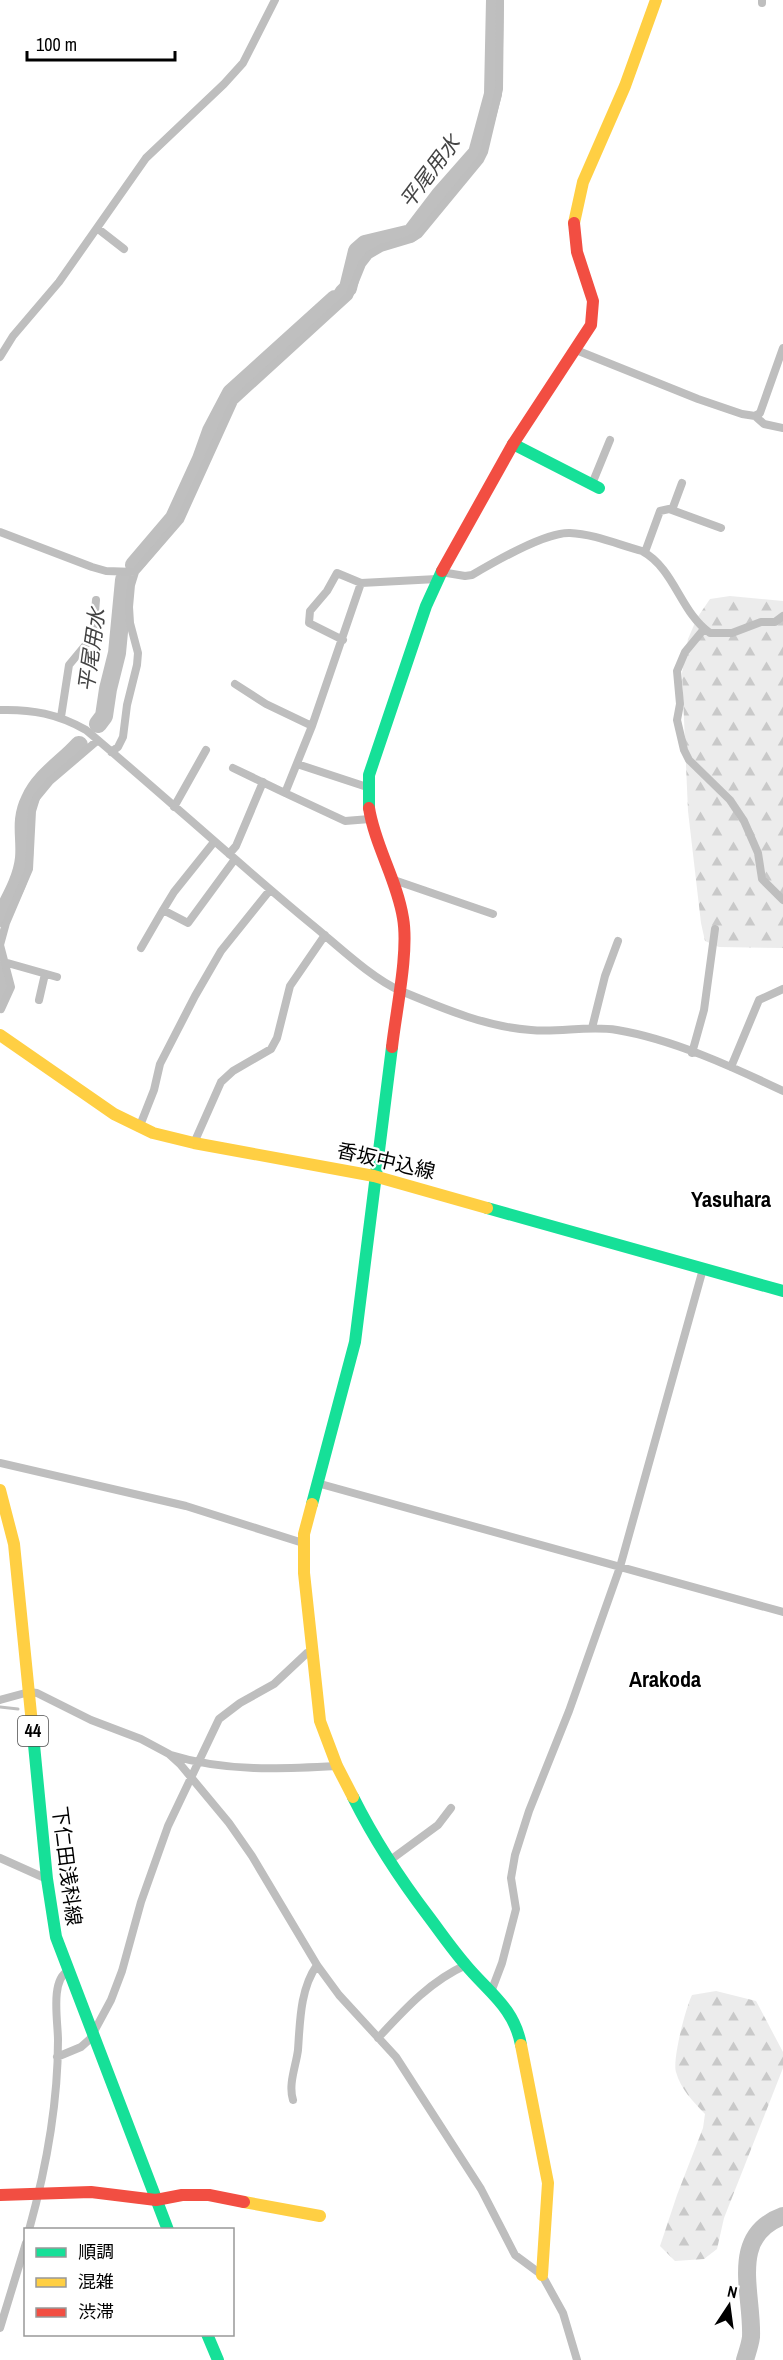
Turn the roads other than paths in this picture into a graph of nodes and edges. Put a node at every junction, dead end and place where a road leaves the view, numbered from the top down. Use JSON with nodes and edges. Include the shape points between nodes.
{"nodes":[{"id":1,"x":275,"y":0,"type":"edge"},
{"id":2,"x":500,"y":0,"type":"edge"},
{"id":3,"x":656,"y":0,"type":"edge"},
{"id":4,"x":97,"y":228,"type":"junction"},
{"id":5,"x":124,"y":249,"type":"dead end"},
{"id":6,"x":783,"y":348,"type":"edge"},
{"id":7,"x":576,"y":350,"type":"junction"},
{"id":8,"x":0,"y":357,"type":"edge"},
{"id":9,"x":755,"y":416,"type":"junction"},
{"id":10,"x":783,"y":428,"type":"edge"},
{"id":11,"x":610,"y":440,"type":"dead end"},
{"id":12,"x":513,"y":444,"type":"junction"},
{"id":13,"x":682,"y":483,"type":"dead end"},
{"id":14,"x":596,"y":486,"type":"joint"},
{"id":15,"x":672,"y":510,"type":"junction"},
{"id":16,"x":720,"y":528,"type":"dead end"},
{"id":17,"x":0,"y":532,"type":"edge"},
{"id":18,"x":645,"y":552,"type":"junction"},
{"id":19,"x":135,"y":572,"type":"junction"},
{"id":20,"x":439,"y":575,"type":"junction"},
{"id":21,"x":361,"y":584,"type":"junction"},
{"id":22,"x":96,"y":600,"type":"dead end"},
{"id":23,"x":783,"y":616,"type":"edge"},
{"id":24,"x":704,"y":629,"type":"junction"},
{"id":25,"x":343,"y":640,"type":"junction"},
{"id":26,"x":235,"y":684,"type":"dead end"},
{"id":27,"x":0,"y":710,"type":"edge"},
{"id":28,"x":61,"y":717,"type":"junction"},
{"id":29,"x":312,"y":726,"type":"junction"},
{"id":30,"x":98,"y":740,"type":"junction"},
{"id":31,"x":206,"y":750,"type":"dead end"},
{"id":32,"x":111,"y":752,"type":"junction"},
{"id":33,"x":297,"y":764,"type":"junction"},
{"id":34,"x":233,"y":768,"type":"dead end"},
{"id":35,"x":263,"y":782,"type":"junction"},
{"id":36,"x":367,"y":787,"type":"junction"},
{"id":37,"x":285,"y":793,"type":"junction"},
{"id":38,"x":174,"y":807,"type":"junction"},
{"id":39,"x":370,"y":819,"type":"junction"},
{"id":40,"x":214,"y":842,"type":"junction"},
{"id":41,"x":232,"y":857,"type":"junction"},
{"id":42,"x":391,"y":879,"type":"junction"},
{"id":43,"x":270,"y":890,"type":"junction"},
{"id":44,"x":783,"y":900,"type":"edge"},
{"id":45,"x":164,"y":910,"type":"junction"},
{"id":46,"x":493,"y":914,"type":"dead end"},
{"id":47,"x":715,"y":929,"type":"dead end"},
{"id":48,"x":325,"y":935,"type":"junction"},
{"id":49,"x":618,"y":941,"type":"dead end"},
{"id":50,"x":141,"y":948,"type":"dead end"},
{"id":51,"x":4,"y":962,"type":"junction"},
{"id":52,"x":45,"y":974,"type":"junction"},
{"id":53,"x":57,"y":977,"type":"dead end"},
{"id":54,"x":398,"y":990,"type":"junction"},
{"id":55,"x":783,"y":990,"type":"edge"},
{"id":56,"x":39,"y":1000,"type":"dead end"},
{"id":57,"x":1,"y":1010,"type":"edge"},
{"id":58,"x":592,"y":1028,"type":"junction"},
{"id":59,"x":0,"y":1035,"type":"edge"},
{"id":60,"x":692,"y":1053,"type":"junction"},
{"id":61,"x":731,"y":1067,"type":"junction"},
{"id":62,"x":783,"y":1091,"type":"edge"},
{"id":63,"x":139,"y":1128,"type":"junction"},
{"id":64,"x":194,"y":1143,"type":"junction"},
{"id":65,"x":374,"y":1176,"type":"junction"},
{"id":66,"x":703,"y":1269,"type":"junction"},
{"id":67,"x":783,"y":1291,"type":"edge"},
{"id":68,"x":0,"y":1463,"type":"edge"},
{"id":69,"x":317,"y":1483,"type":"junction"},
{"id":70,"x":0,"y":1490,"type":"edge"},
{"id":71,"x":303,"y":1543,"type":"junction"},
{"id":72,"x":620,"y":1567,"type":"junction"},
{"id":73,"x":783,"y":1612,"type":"edge"},
{"id":74,"x":312,"y":1651,"type":"junction"},
{"id":75,"x":29,"y":1692,"type":"junction"},
{"id":76,"x":0,"y":1700,"type":"edge"},
{"id":77,"x":169,"y":1754,"type":"junction"},
{"id":78,"x":198,"y":1763,"type":"junction"},
{"id":79,"x":337,"y":1767,"type":"junction"},
{"id":80,"x":191,"y":1778,"type":"junction"},
{"id":81,"x":451,"y":1808,"type":"dead end"},
{"id":82,"x":0,"y":1858,"type":"edge"},
{"id":83,"x":389,"y":1861,"type":"junction"},
{"id":84,"x":47,"y":1880,"type":"junction"},
{"id":85,"x":317,"y":1965,"type":"junction"},
{"id":86,"x":466,"y":1965,"type":"junction"},
{"id":87,"x":68,"y":1971,"type":"junction"},
{"id":88,"x":491,"y":1992,"type":"junction"},
{"id":89,"x":93,"y":2034,"type":"junction"},
{"id":90,"x":378,"y":2038,"type":"junction"},
{"id":91,"x":57,"y":2057,"type":"junction"},
{"id":92,"x":293,"y":2100,"type":"dead end"},
{"id":93,"x":0,"y":2195,"type":"edge"},
{"id":94,"x":39,"y":2195,"type":"junction"},
{"id":95,"x":156,"y":2199,"type":"junction"},
{"id":96,"x":320,"y":2216,"type":"dead end"},
{"id":97,"x":29,"y":2228,"type":"edge"},
{"id":98,"x":168,"y":2228,"type":"edge"},
{"id":99,"x":24,"y":2250,"type":"edge"},
{"id":100,"x":542,"y":2275,"type":"junction"},
{"id":101,"x":0,"y":2328,"type":"edge"},
{"id":102,"x":208,"y":2336,"type":"edge"},
{"id":103,"x":218,"y":2360,"type":"edge"},
{"id":104,"x":577,"y":2360,"type":"edge"}],
"edges":[{"from":1,"to":4,"type":"street","via":[[243,63],[146,158]]},
{"from":2,"to":19,"type":"street","via":[[499,89],[480,160],[419,234],[369,255],[349,296],[234,401],[180,520]]},
{"from":3,"to":7,"type":"street","via":[[579,198],[575,236],[594,308],[591,325]]},
{"from":4,"to":5,"type":"street"},
{"from":4,"to":8,"type":"street"},
{"from":6,"to":9,"type":"street","via":[[760,412]]},
{"from":7,"to":9,"type":"street","via":[[698,399]]},
{"from":7,"to":12,"type":"street"},
{"from":9,"to":10,"type":"street","via":[[764,424]]},
{"from":11,"to":14,"type":"street"},
{"from":12,"to":14,"type":"street"},
{"from":12,"to":20,"type":"street"},
{"from":13,"to":15,"type":"street"},
{"from":15,"to":16,"type":"street"},
{"from":15,"to":18,"type":"street","via":[[660,511]]},
{"from":17,"to":19,"type":"street","via":[[92,567]]},
{"from":18,"to":20,"type":"street","via":[[589,536],[560,534],[472,575]]},
{"from":18,"to":24,"type":"street","via":[[663,568]]},
{"from":19,"to":32,"type":"street","via":[[129,607],[137,665],[123,737]]},
{"from":20,"to":21,"type":"street"},
{"from":20,"to":36,"type":"street","via":[[374,754]]},
{"from":21,"to":25,"type":"street"},
{"from":21,"to":25,"type":"street","via":[[337,573],[310,611],[309,623]]},
{"from":22,"to":28,"type":"street","via":[[93,636],[69,665]]},
{"from":23,"to":24,"type":"street","via":[[775,622],[761,622],[732,633],[710,633]]},
{"from":24,"to":44,"type":"street","via":[[685,652],[677,671],[677,720],[684,750],[689,760],[730,800],[758,853],[762,879]]},
{"from":25,"to":29,"type":"street"},
{"from":26,"to":29,"type":"street"},
{"from":27,"to":28,"type":"street"},
{"from":28,"to":30,"type":"street"},
{"from":29,"to":33,"type":"street"},
{"from":30,"to":32,"type":"street"},
{"from":30,"to":51,"type":"street","via":[[36,798],[31,817],[29,869],[0,945]]},
{"from":31,"to":38,"type":"street"},
{"from":32,"to":38,"type":"street"},
{"from":33,"to":36,"type":"street"},
{"from":33,"to":37,"type":"street"},
{"from":34,"to":35,"type":"street"},
{"from":35,"to":37,"type":"street"},
{"from":35,"to":41,"type":"street"},
{"from":36,"to":39,"type":"street"},
{"from":37,"to":39,"type":"street","via":[[345,821]]},
{"from":38,"to":40,"type":"street"},
{"from":39,"to":42,"type":"street"},
{"from":40,"to":41,"type":"street"},
{"from":40,"to":45,"type":"street"},
{"from":41,"to":43,"type":"street"},
{"from":41,"to":45,"type":"street","via":[[188,924]]},
{"from":42,"to":46,"type":"street"},
{"from":42,"to":54,"type":"street","via":[[405,925]]},
{"from":43,"to":48,"type":"street"},
{"from":43,"to":63,"type":"street","via":[[222,951],[195,996],[160,1064]]},
{"from":45,"to":50,"type":"street"},
{"from":47,"to":60,"type":"street","via":[[704,1010]]},
{"from":48,"to":54,"type":"street"},
{"from":48,"to":64,"type":"street","via":[[290,986],[275,1044],[221,1082]]},
{"from":49,"to":58,"type":"street"},
{"from":51,"to":52,"type":"street"},
{"from":51,"to":57,"type":"street","via":[[11,987]]},
{"from":52,"to":53,"type":"street"},
{"from":52,"to":56,"type":"street"},
{"from":54,"to":58,"type":"street","via":[[518,1029]]},
{"from":54,"to":65,"type":"street"},
{"from":55,"to":61,"type":"street","via":[[759,1000]]},
{"from":58,"to":60,"type":"street","via":[[630,1032]]},
{"from":59,"to":63,"type":"street","name":"香坂中込線"},
{"from":60,"to":61,"type":"street"},
{"from":61,"to":62,"type":"street"},
{"from":63,"to":64,"type":"street","name":"香坂中込線"},
{"from":64,"to":65,"type":"street","name":"香坂中込線"},
{"from":65,"to":66,"type":"street","name":"香坂中込線"},
{"from":65,"to":69,"type":"street","via":[[355,1342]]},
{"from":66,"to":67,"type":"street","name":"香坂中込線"},
{"from":66,"to":72,"type":"street"},
{"from":68,"to":71,"type":"street","via":[[186,1506]]},
{"from":69,"to":71,"type":"street"},
{"from":69,"to":72,"type":"street"},
{"from":70,"to":75,"type":"street","name":"下仁田浅科線","number":"44","via":[[14,1544]]},
{"from":71,"to":74,"type":"street"},
{"from":72,"to":73,"type":"street"},
{"from":72,"to":88,"type":"street","via":[[515,1856],[511,1878],[516,1909]]},
{"from":74,"to":78,"type":"street","via":[[266,1690],[222,1715]]},
{"from":74,"to":79,"type":"street","via":[[320,1721]]},
{"from":75,"to":76,"type":"street"},
{"from":75,"to":77,"type":"street"},
{"from":75,"to":84,"type":"street","name":"下仁田浅科線","number":"44"},
{"from":77,"to":78,"type":"street"},
{"from":77,"to":80,"type":"street"},
{"from":78,"to":79,"type":"street"},
{"from":78,"to":80,"type":"street"},
{"from":79,"to":83,"type":"street"},
{"from":80,"to":85,"type":"street","via":[[252,1856]]},
{"from":80,"to":89,"type":"street","via":[[157,1856],[115,1990]]},
{"from":81,"to":83,"type":"street","via":[[438,1825]]},
{"from":82,"to":84,"type":"street"},
{"from":83,"to":86,"type":"street"},
{"from":84,"to":87,"type":"street","name":"下仁田浅科線","number":"44","via":[[56,1937]]},
{"from":85,"to":90,"type":"street"},
{"from":85,"to":92,"type":"street","via":[[299,2024]]},
{"from":86,"to":88,"type":"street"},
{"from":86,"to":90,"type":"street","via":[[424,1991]]},
{"from":87,"to":89,"type":"street","name":"下仁田浅科線","number":"44"},
{"from":87,"to":91,"type":"street","via":[[60,1978],[57,1993]]},
{"from":88,"to":100,"type":"street","via":[[508,2010],[521,2039],[544,2153],[548,2189]]},
{"from":89,"to":91,"type":"street","via":[[81,2047]]},
{"from":89,"to":95,"type":"street","name":"下仁田浅科線","number":"44"},
{"from":90,"to":100,"type":"street","via":[[396,2057],[459,2154],[515,2255]]},
{"from":91,"to":94,"type":"street"},
{"from":93,"to":94,"type":"street"},
{"from":94,"to":95,"type":"street","via":[[91,2192]]},
{"from":94,"to":97,"type":"street"},
{"from":95,"to":96,"type":"street","via":[[209,2195]]},
{"from":95,"to":98,"type":"street","name":"下仁田浅科線","number":"44"},
{"from":99,"to":101,"type":"street"},
{"from":100,"to":104,"type":"street","via":[[563,2313]]},
{"from":102,"to":103,"type":"street"}]}
